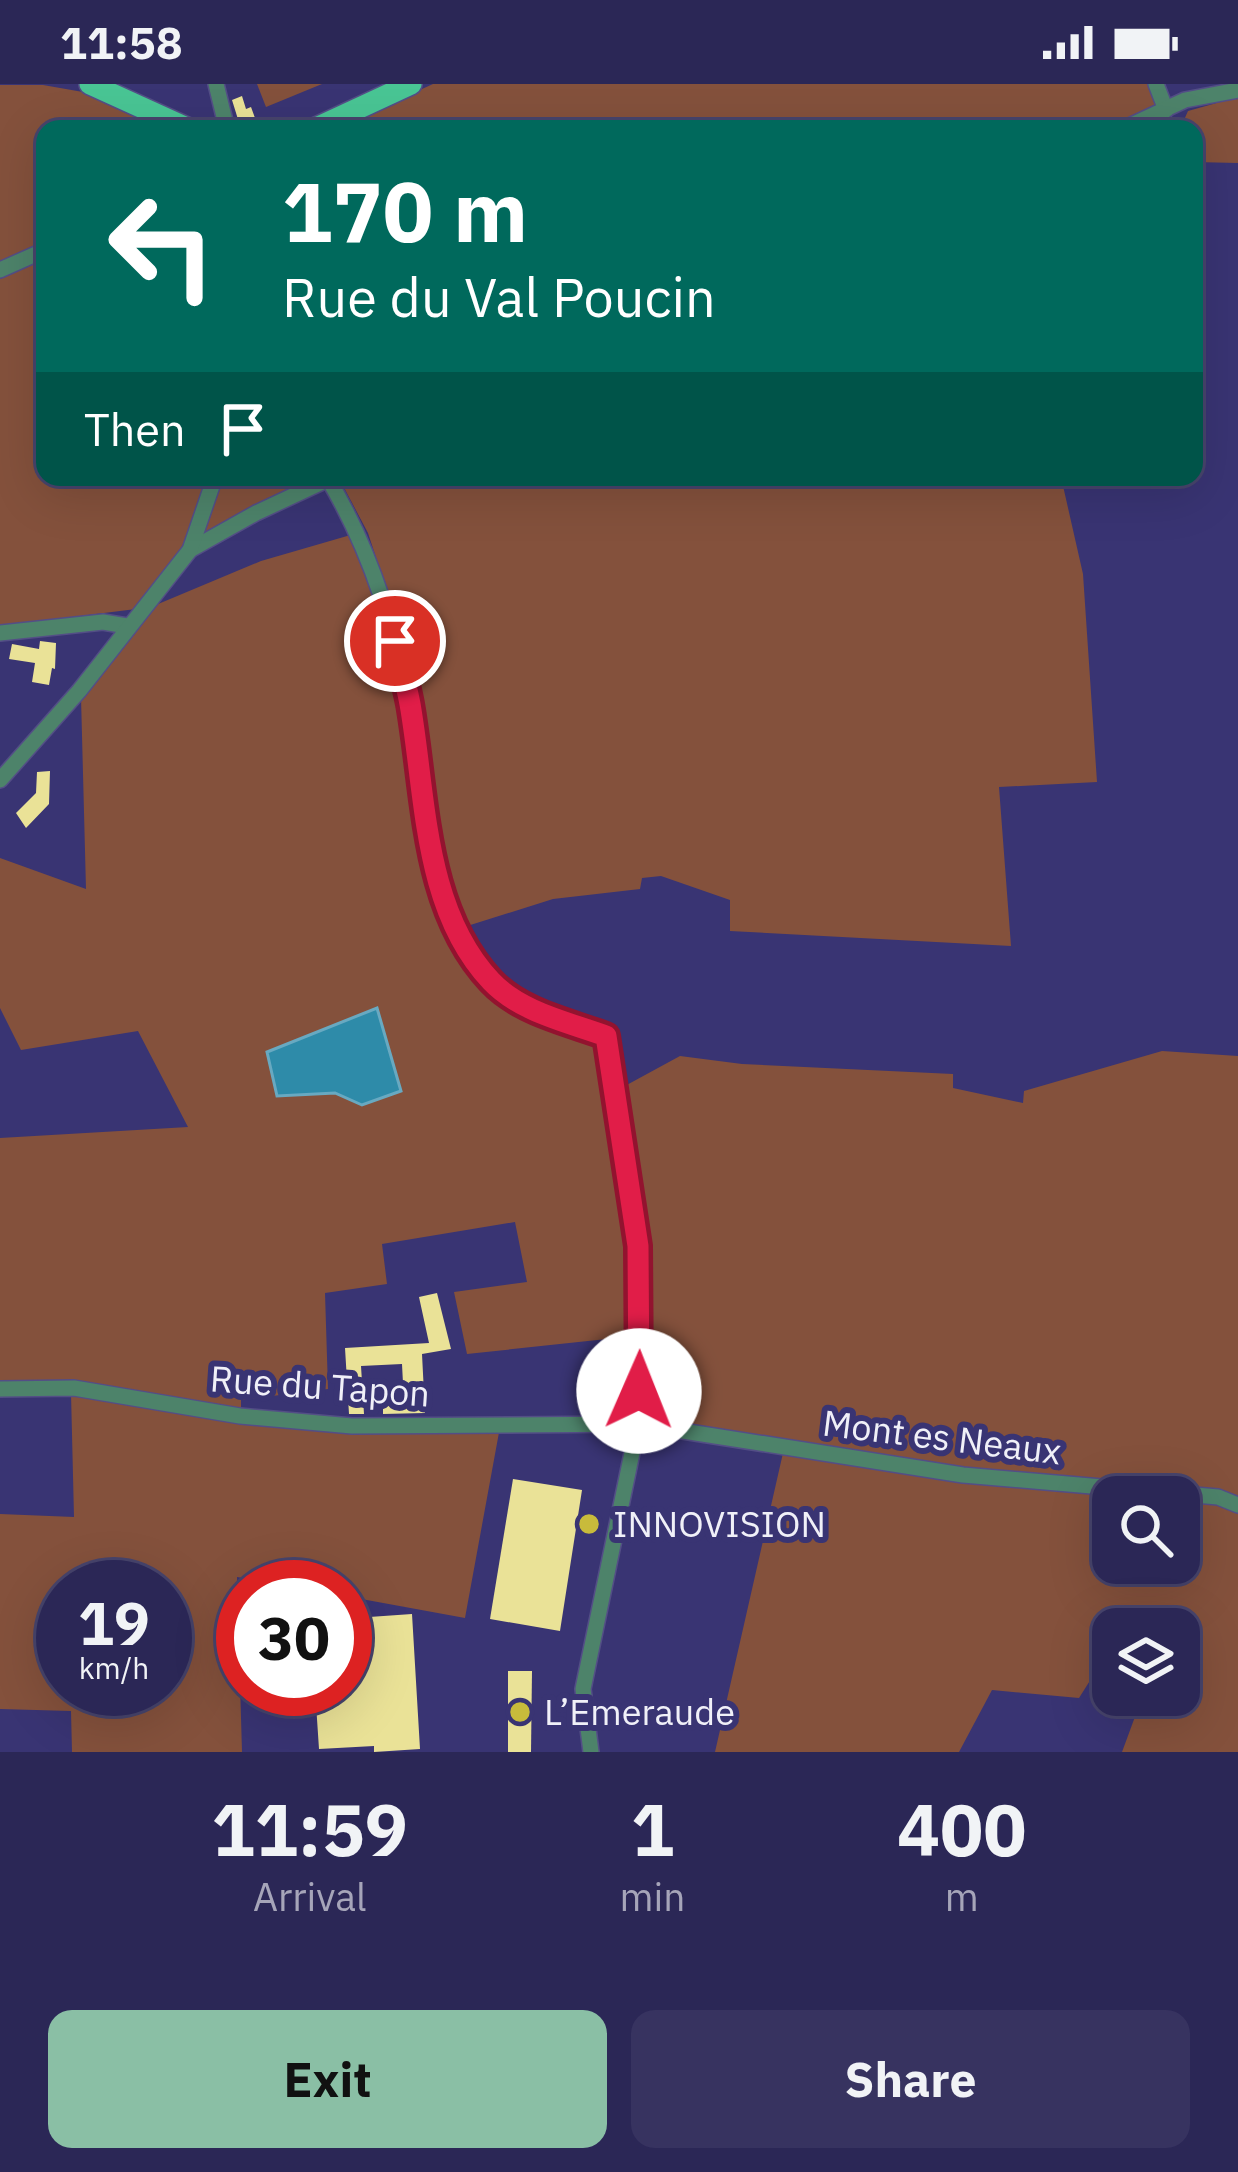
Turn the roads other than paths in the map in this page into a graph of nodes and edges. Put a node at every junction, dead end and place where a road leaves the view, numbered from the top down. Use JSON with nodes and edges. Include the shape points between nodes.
{"nodes":[{"id":1,"x":90,"y":84,"type":"edge"},
{"id":2,"x":216,"y":84,"type":"edge"},
{"id":3,"x":410,"y":84,"type":"edge"},
{"id":4,"x":1156,"y":84,"type":"edge"},
{"id":5,"x":1238,"y":90,"type":"edge"},
{"id":6,"x":1166,"y":110,"type":"junction"},
{"id":7,"x":168,"y":120,"type":"edge"},
{"id":8,"x":225,"y":120,"type":"edge"},
{"id":9,"x":333,"y":120,"type":"edge"},
{"id":10,"x":1143,"y":120,"type":"edge"},
{"id":11,"x":36,"y":254,"type":"edge"},
{"id":12,"x":0,"y":270,"type":"edge"},
{"id":13,"x":212,"y":486,"type":"edge"},
{"id":14,"x":313,"y":486,"type":"edge"},
{"id":15,"x":334,"y":486,"type":"edge"},
{"id":16,"x":190,"y":550,"type":"junction"},
{"id":17,"x":127,"y":626,"type":"junction"},
{"id":18,"x":0,"y":633,"type":"edge"},
{"id":19,"x":0,"y":780,"type":"edge"},
{"id":20,"x":0,"y":1389,"type":"edge"},
{"id":21,"x":638,"y":1424,"type":"junction"},
{"id":22,"x":1238,"y":1504,"type":"edge"},
{"id":23,"x":591,"y":1752,"type":"edge"}],
"edges":[{"from":1,"to":7,"type":"main road"},
{"from":2,"to":8,"type":"street"},
{"from":3,"to":9,"type":"main road"},
{"from":4,"to":6,"type":"street"},
{"from":5,"to":6,"type":"street"},
{"from":6,"to":10,"type":"street"},
{"from":11,"to":12,"type":"street"},
{"from":13,"to":16,"type":"street"},
{"from":14,"to":16,"type":"street"},
{"from":15,"to":21,"type":"street","via":[[358,530],[395,641],[426,829],[450,912],[493,983],[534,1010],[606,1036],[638,1246]]},
{"from":16,"to":17,"type":"street"},
{"from":17,"to":18,"type":"street"},
{"from":17,"to":19,"type":"street"},
{"from":20,"to":21,"type":"street","name":"Rue du Tapon","via":[[74,1388],[352,1426]]},
{"from":21,"to":22,"type":"street","name":"Mont es Neaux","via":[[963,1475]]},
{"from":21,"to":23,"type":"street","via":[[586,1669]]}]}
